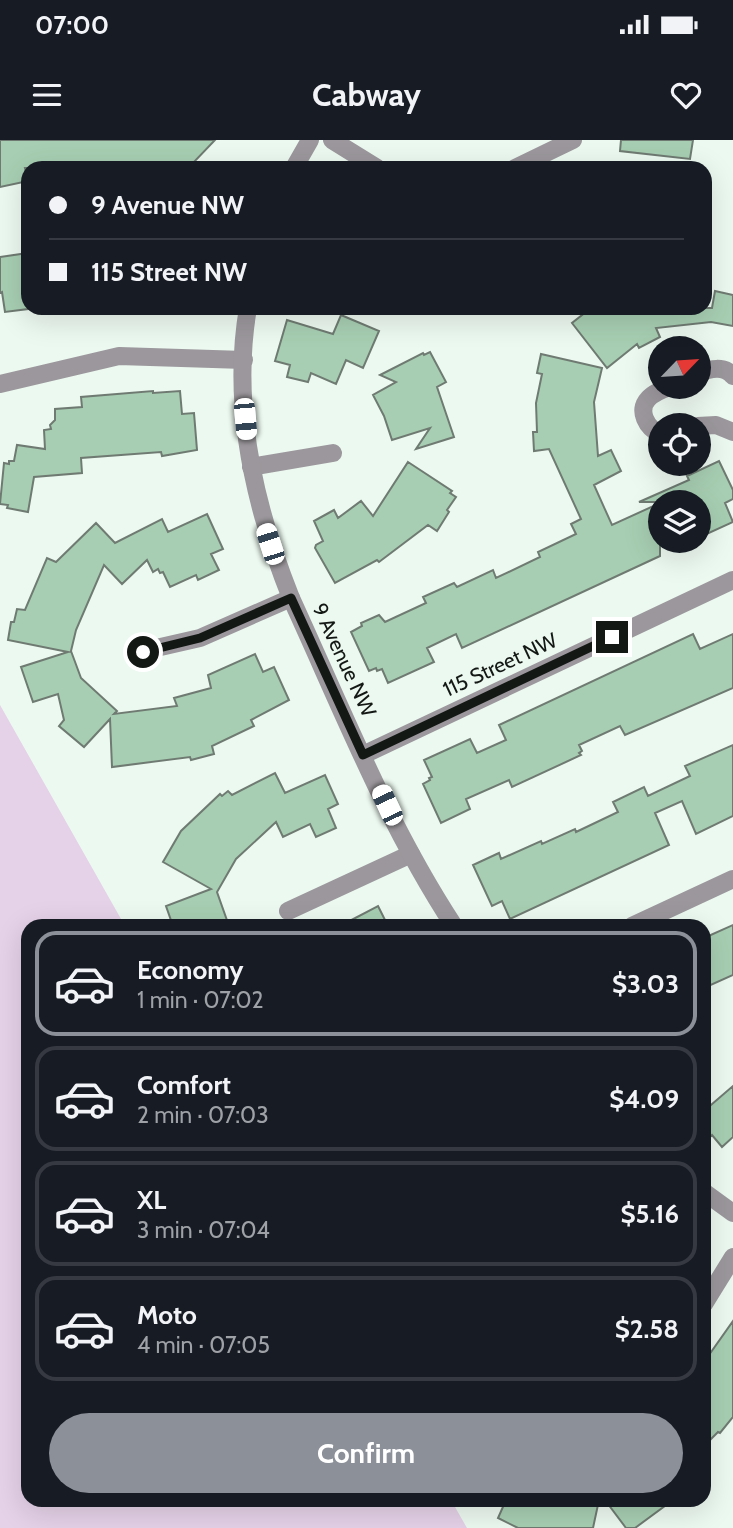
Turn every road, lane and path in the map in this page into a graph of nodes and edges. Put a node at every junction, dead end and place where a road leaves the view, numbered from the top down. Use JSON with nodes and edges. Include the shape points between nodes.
{"nodes":[{"id":1,"x":310,"y":140,"type":"edge"},
{"id":2,"x":332,"y":140,"type":"edge"},
{"id":3,"x":573,"y":140,"type":"edge"},
{"id":4,"x":298,"y":161,"type":"edge"},
{"id":5,"x":366,"y":161,"type":"edge"},
{"id":6,"x":529,"y":161,"type":"edge"},
{"id":7,"x":247,"y":315,"type":"edge"},
{"id":8,"x":244,"y":360,"type":"junction"},
{"id":9,"x":711,"y":369,"type":"edge"},
{"id":10,"x":733,"y":376,"type":"edge"},
{"id":11,"x":0,"y":384,"type":"edge"},
{"id":12,"x":648,"y":399,"type":"edge"},
{"id":13,"x":648,"y":425,"type":"edge"},
{"id":14,"x":711,"y":425,"type":"edge"},
{"id":15,"x":733,"y":432,"type":"edge"},
{"id":16,"x":333,"y":453,"type":"dead end"},
{"id":17,"x":251,"y":467,"type":"junction"},
{"id":18,"x":733,"y":580,"type":"edge"},
{"id":19,"x":291,"y":598,"type":"junction"},
{"id":20,"x":143,"y":652,"type":"dead end"},
{"id":21,"x":363,"y":755,"type":"junction"},
{"id":22,"x":411,"y":854,"type":"junction"},
{"id":23,"x":733,"y":878,"type":"edge"},
{"id":24,"x":288,"y":911,"type":"dead end"},
{"id":25,"x":450,"y":919,"type":"edge"},
{"id":26,"x":647,"y":919,"type":"edge"},
{"id":27,"x":711,"y":1197,"type":"edge"},
{"id":28,"x":733,"y":1213,"type":"edge"},
{"id":29,"x":733,"y":1257,"type":"edge"},
{"id":30,"x":711,"y":1293,"type":"edge"}],
"edges":[{"from":1,"to":4,"type":"street"},
{"from":2,"to":5,"type":"street"},
{"from":3,"to":6,"type":"street"},
{"from":7,"to":8,"type":"street","name":"9 Avenue NW"},
{"from":8,"to":11,"type":"street","via":[[119,356]]},
{"from":8,"to":17,"type":"street","name":"9 Avenue NW"},
{"from":9,"to":10,"type":"street"},
{"from":12,"to":13,"type":"street","via":[[643,411]]},
{"from":14,"to":15,"type":"street"},
{"from":16,"to":17,"type":"street"},
{"from":17,"to":19,"type":"street","name":"9 Avenue NW","via":[[265,527]]},
{"from":18,"to":21,"type":"street","name":"115 Street NW"},
{"from":19,"to":20,"type":"street","name":"9 Avenue NW","via":[[200,638]]},
{"from":19,"to":21,"type":"street","name":"9 Avenue NW"},
{"from":21,"to":22,"type":"street","name":"9 Avenue NW"},
{"from":22,"to":24,"type":"street"},
{"from":22,"to":25,"type":"street","name":"9 Avenue NW"},
{"from":23,"to":26,"type":"street"},
{"from":27,"to":28,"type":"street"},
{"from":29,"to":30,"type":"street"}]}
